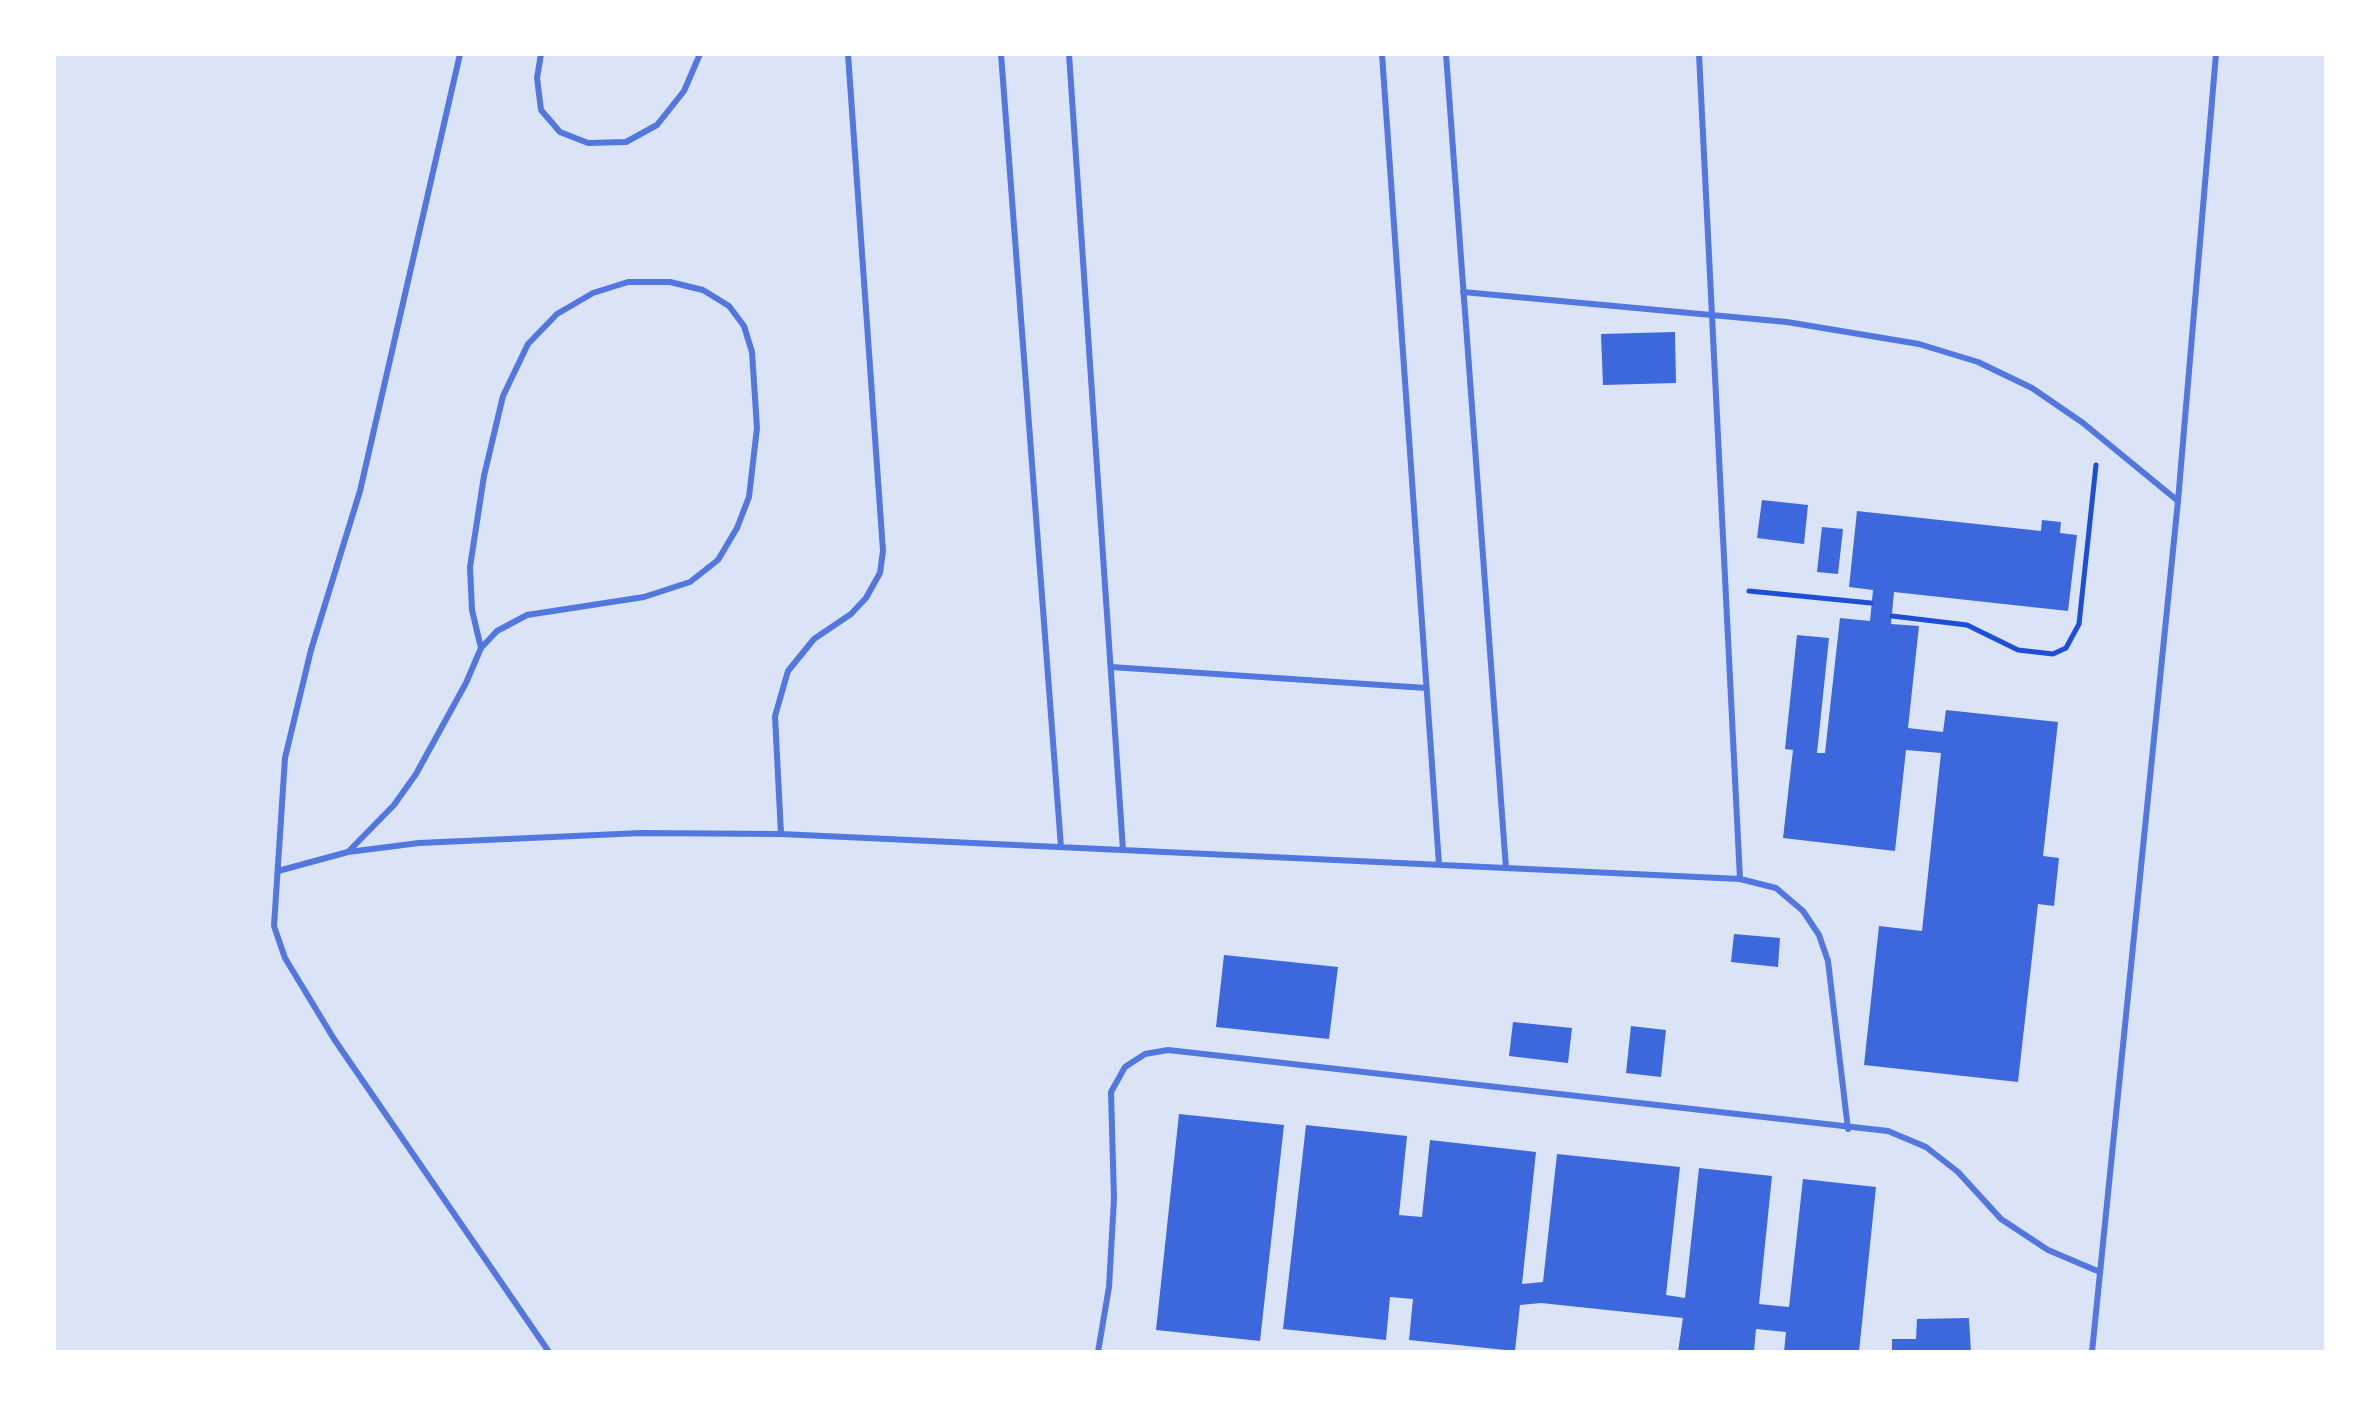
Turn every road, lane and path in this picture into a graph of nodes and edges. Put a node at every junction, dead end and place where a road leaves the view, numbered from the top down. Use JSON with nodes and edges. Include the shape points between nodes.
{"nodes":[{"id":1,"x":460,"y":54,"type":"edge"},
{"id":2,"x":541,"y":54,"type":"edge"},
{"id":3,"x":700,"y":54,"type":"edge"},
{"id":4,"x":848,"y":54,"type":"edge"},
{"id":5,"x":1001,"y":54,"type":"edge"},
{"id":6,"x":1069,"y":54,"type":"edge"},
{"id":7,"x":1382,"y":54,"type":"edge"},
{"id":8,"x":1446,"y":54,"type":"edge"},
{"id":9,"x":1699,"y":54,"type":"edge"},
{"id":10,"x":2216,"y":54,"type":"edge"},
{"id":11,"x":1463,"y":292,"type":"junction"},
{"id":12,"x":1712,"y":315,"type":"junction"},
{"id":13,"x":2099,"y":436,"type":"junction"},
{"id":14,"x":2178,"y":501,"type":"junction"},
{"id":15,"x":1726,"y":588,"type":"junction"},
{"id":16,"x":1871,"y":603,"type":"dead end"},
{"id":17,"x":1892,"y":616,"type":"dead end"},
{"id":18,"x":481,"y":648,"type":"junction"},
{"id":19,"x":1111,"y":667,"type":"junction"},
{"id":20,"x":1426,"y":688,"type":"junction"},
{"id":21,"x":781,"y":834,"type":"junction"},
{"id":22,"x":1061,"y":847,"type":"junction"},
{"id":23,"x":1123,"y":850,"type":"junction"},
{"id":24,"x":348,"y":852,"type":"junction"},
{"id":25,"x":1439,"y":864,"type":"junction"},
{"id":26,"x":1506,"y":868,"type":"junction"},
{"id":27,"x":278,"y":871,"type":"junction"},
{"id":28,"x":1740,"y":879,"type":"junction"},
{"id":29,"x":1848,"y":1129,"type":"junction"},
{"id":30,"x":2100,"y":1272,"type":"junction"},
{"id":31,"x":549,"y":1352,"type":"edge"},
{"id":32,"x":1098,"y":1352,"type":"edge"},
{"id":33,"x":2092,"y":1352,"type":"edge"}],
"edges":[{"from":1,"to":27,"type":"lane","via":[[360,491],[311,650],[285,758]]},
{"from":2,"to":3,"type":"lane","via":[[541,110],[560,132],[588,143],[626,142],[657,125],[684,91]]},
{"from":4,"to":21,"type":"lane","via":[[883,551],[880,573],[866,598],[814,639],[788,671],[775,716]]},
{"from":5,"to":22,"type":"lane"},
{"from":6,"to":19,"type":"lane"},
{"from":7,"to":20,"type":"lane"},
{"from":8,"to":11,"type":"lane"},
{"from":9,"to":12,"type":"lane"},
{"from":10,"to":14,"type":"lane"},
{"from":11,"to":12,"type":"lane"},
{"from":11,"to":26,"type":"lane"},
{"from":12,"to":13,"type":"lane","via":[[1919,344],[1978,362],[2032,388]]},
{"from":12,"to":15,"type":"lane"},
{"from":13,"to":14,"type":"lane"},
{"from":13,"to":17,"type":"path","via":[[2079,624],[2066,648],[2053,654],[2018,650],[1967,625]]},
{"from":14,"to":30,"type":"lane"},
{"from":15,"to":16,"type":"path"},
{"from":15,"to":28,"type":"lane"},
{"from":18,"to":18,"type":"lane","via":[[497,631],[527,615],[644,597],[690,582],[718,560],[749,497],[757,428],[752,352],[744,326],[729,306],[703,290],[628,282],[593,293],[557,314],[528,344],[503,396],[484,476],[470,567]]},
{"from":18,"to":24,"type":"lane","via":[[416,774]]},
{"from":19,"to":20,"type":"lane"},
{"from":19,"to":23,"type":"lane"},
{"from":20,"to":25,"type":"lane"},
{"from":21,"to":22,"type":"lane"},
{"from":21,"to":24,"type":"lane","via":[[641,833],[419,843]]},
{"from":22,"to":23,"type":"lane"},
{"from":23,"to":25,"type":"lane"},
{"from":24,"to":27,"type":"lane"},
{"from":25,"to":26,"type":"lane"},
{"from":26,"to":28,"type":"lane"},
{"from":27,"to":31,"type":"lane","via":[[274,926],[285,958],[334,1039]]},
{"from":28,"to":29,"type":"lane","via":[[1776,888],[1803,911],[1819,935],[1828,961]]},
{"from":29,"to":30,"type":"lane","via":[[1888,1131],[1926,1147],[1958,1172],[2001,1219],[2048,1250]]},
{"from":29,"to":32,"type":"lane","via":[[1168,1050],[1145,1054],[1125,1067],[1111,1092],[1114,1199],[1109,1287]]},
{"from":30,"to":33,"type":"lane"}]}
